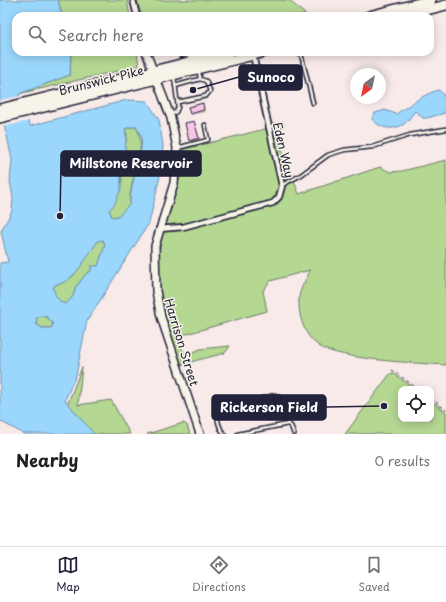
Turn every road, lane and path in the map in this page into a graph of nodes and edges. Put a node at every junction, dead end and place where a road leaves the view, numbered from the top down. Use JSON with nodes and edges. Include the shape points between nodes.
{"nodes":[{"id":1,"x":133,"y":0,"type":"edge"},
{"id":2,"x":431,"y":0,"type":"edge"},
{"id":3,"x":446,"y":5,"type":"edge"},
{"id":4,"x":136,"y":12,"type":"edge"},
{"id":5,"x":384,"y":12,"type":"edge"},
{"id":6,"x":419,"y":12,"type":"edge"},
{"id":7,"x":147,"y":56,"type":"edge"},
{"id":8,"x":215,"y":56,"type":"edge"},
{"id":9,"x":249,"y":56,"type":"edge"},
{"id":10,"x":253,"y":56,"type":"edge"},
{"id":11,"x":301,"y":56,"type":"edge"},
{"id":12,"x":198,"y":68,"type":"junction"},
{"id":13,"x":173,"y":74,"type":"junction"},
{"id":14,"x":154,"y":75,"type":"junction"},
{"id":15,"x":200,"y":80,"type":"junction"},
{"id":16,"x":175,"y":86,"type":"junction"},
{"id":17,"x":178,"y":102,"type":"junction"},
{"id":18,"x":313,"y":103,"type":"dead end"},
{"id":19,"x":7,"y":110,"type":"edge"},
{"id":20,"x":169,"y":114,"type":"junction"},
{"id":21,"x":0,"y":118,"type":"edge"},
{"id":22,"x":205,"y":125,"type":"dead end"},
{"id":23,"x":281,"y":125,"type":"dead end"},
{"id":24,"x":268,"y":128,"type":"junction"},
{"id":25,"x":446,"y":129,"type":"edge"},
{"id":26,"x":177,"y":148,"type":"junction"},
{"id":27,"x":282,"y":186,"type":"junction"},
{"id":28,"x":159,"y":229,"type":"junction"},
{"id":29,"x":392,"y":370,"type":"dead end"},
{"id":30,"x":414,"y":386,"type":"edge"},
{"id":31,"x":434,"y":400,"type":"edge"},
{"id":32,"x":446,"y":410,"type":"edge"},
{"id":33,"x":288,"y":424,"type":"junction"},
{"id":34,"x":200,"y":434,"type":"edge"},
{"id":35,"x":224,"y":434,"type":"edge"},
{"id":36,"x":238,"y":434,"type":"edge"},
{"id":37,"x":294,"y":434,"type":"edge"}],
"edges":[{"from":1,"to":4,"type":"street"},
{"from":2,"to":5,"type":"highway"},
{"from":3,"to":6,"type":"highway"},
{"from":7,"to":14,"type":"street","name":"Harrison Street"},
{"from":8,"to":14,"type":"highway","name":"Brunswick Pike"},
{"from":9,"to":12,"type":"highway","name":"Brunswick Pike"},
{"from":10,"to":24,"type":"street","name":"Eden Way"},
{"from":11,"to":18,"type":"lane"},
{"from":12,"to":13,"type":"highway","name":"Brunswick Pike"},
{"from":12,"to":15,"type":"lane"},
{"from":13,"to":14,"type":"highway","name":"Brunswick Pike"},
{"from":13,"to":16,"type":"lane"},
{"from":14,"to":19,"type":"highway","name":"Brunswick Pike"},
{"from":14,"to":20,"type":"street","name":"Harrison Street"},
{"from":15,"to":16,"type":"lane"},
{"from":15,"to":17,"type":"lane","via":[[206,81],[210,91],[206,96]]},
{"from":16,"to":17,"type":"lane"},
{"from":17,"to":20,"type":"lane","via":[[176,112]]},
{"from":19,"to":21,"type":"highway","name":"Brunswick Pike"},
{"from":20,"to":26,"type":"street","name":"Harrison Street"},
{"from":22,"to":26,"type":"lane","via":[[208,140]]},
{"from":23,"to":24,"type":"lane"},
{"from":24,"to":27,"type":"street","name":"Eden Way"},
{"from":25,"to":27,"type":"lane","via":[[328,155]]},
{"from":26,"to":28,"type":"street","name":"Harrison Street","via":[[174,183]]},
{"from":27,"to":28,"type":"street","name":"Eden Way","via":[[279,198],[273,203],[183,227]]},
{"from":28,"to":34,"type":"street","name":"Harrison Street","via":[[154,260],[157,301]]},
{"from":29,"to":30,"type":"path"},
{"from":31,"to":32,"type":"path"},
{"from":33,"to":35,"type":"lane","via":[[284,400],[275,395],[219,411],[217,419]]},
{"from":33,"to":36,"type":"lane"},
{"from":33,"to":37,"type":"lane"}]}
